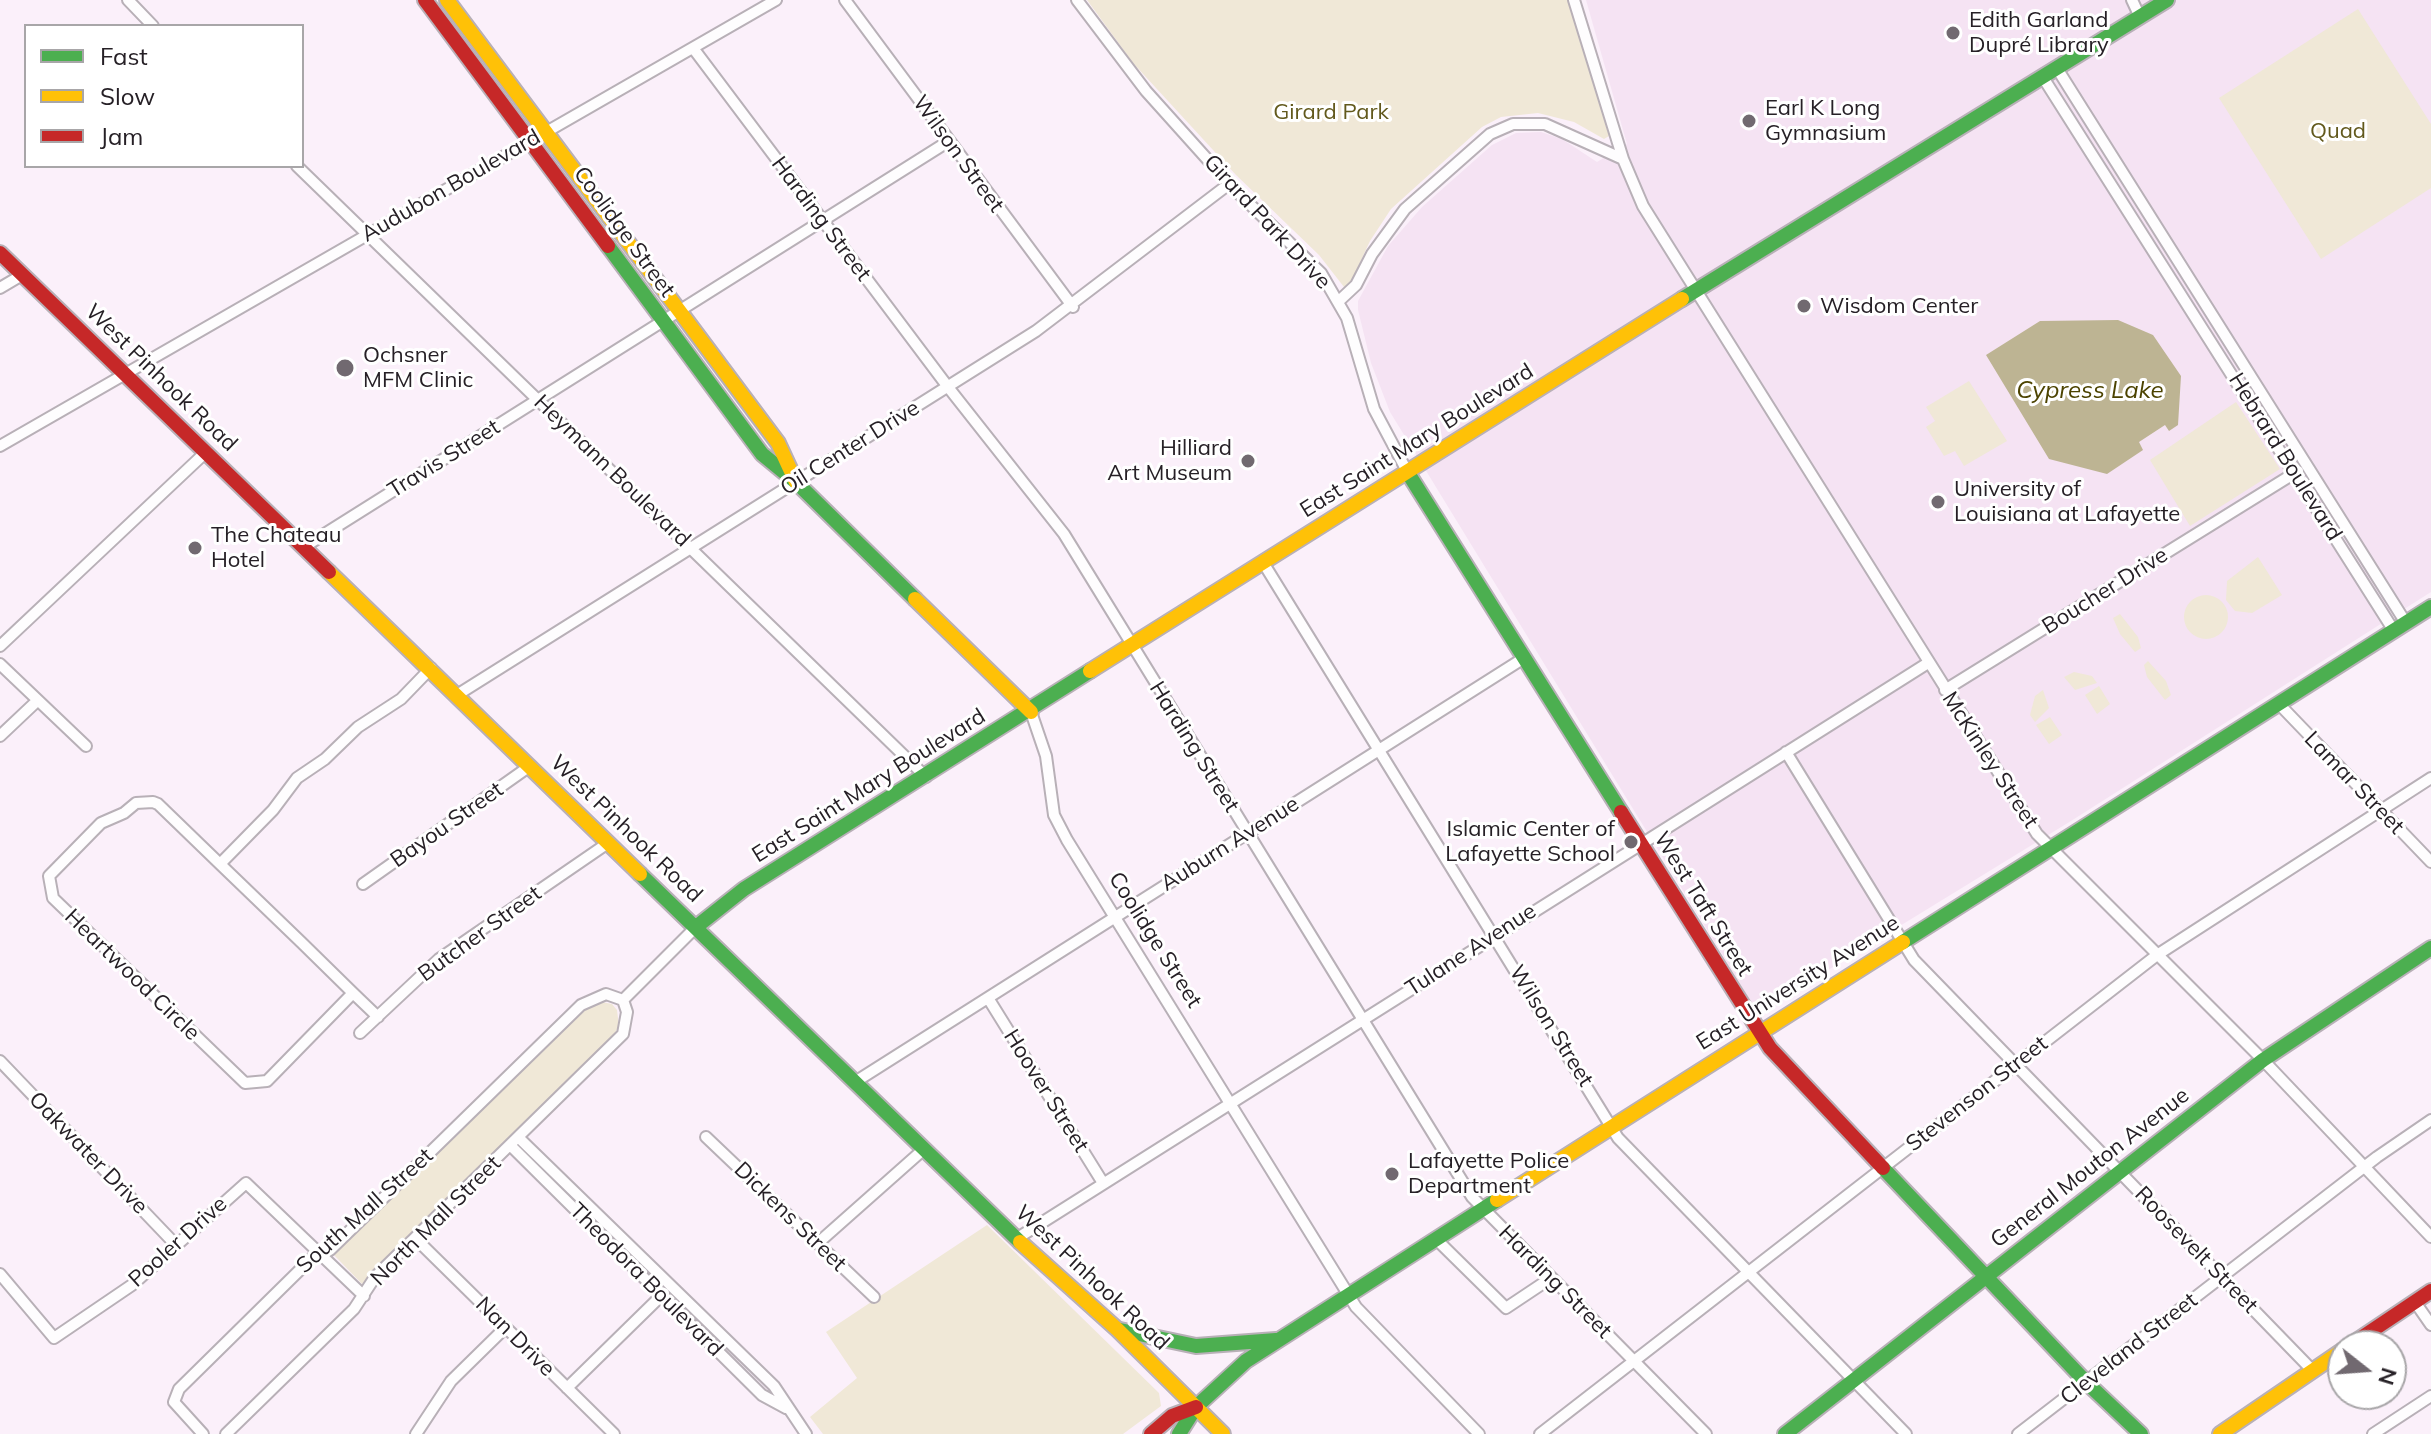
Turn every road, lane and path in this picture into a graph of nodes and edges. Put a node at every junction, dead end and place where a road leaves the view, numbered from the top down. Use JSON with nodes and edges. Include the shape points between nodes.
{"nodes":[{"id":1,"x":128,"y":0,"type":"edge"},
{"id":2,"x":425,"y":0,"type":"edge"},
{"id":3,"x":447,"y":0,"type":"edge"},
{"id":4,"x":776,"y":0,"type":"edge"},
{"id":5,"x":845,"y":0,"type":"edge"},
{"id":6,"x":1077,"y":0,"type":"edge"},
{"id":7,"x":1574,"y":0,"type":"edge"},
{"id":8,"x":2132,"y":0,"type":"edge"},
{"id":9,"x":2167,"y":0,"type":"edge"},
{"id":10,"x":2139,"y":15,"type":"junction"},
{"id":11,"x":151,"y":24,"type":"edge"},
{"id":12,"x":693,"y":48,"type":"junction"},
{"id":13,"x":2058,"y":70,"type":"junction"},
{"id":14,"x":2044,"y":79,"type":"junction"},
{"id":15,"x":545,"y":131,"type":"junction"},
{"id":16,"x":2100,"y":137,"type":"junction"},
{"id":17,"x":530,"y":140,"type":"junction"},
{"id":18,"x":949,"y":141,"type":"junction"},
{"id":19,"x":2085,"y":145,"type":"junction"},
{"id":20,"x":1623,"y":159,"type":"junction"},
{"id":21,"x":299,"y":168,"type":"edge"},
{"id":22,"x":1229,"y":184,"type":"junction"},
{"id":23,"x":823,"y":221,"type":"junction"},
{"id":24,"x":367,"y":234,"type":"junction"},
{"id":25,"x":0,"y":253,"type":"edge"},
{"id":26,"x":22,"y":275,"type":"junction"},
{"id":27,"x":2188,"y":277,"type":"junction"},
{"id":28,"x":2176,"y":283,"type":"junction"},
{"id":29,"x":0,"y":288,"type":"edge"},
{"id":30,"x":1696,"y":290,"type":"junction"},
{"id":31,"x":1340,"y":300,"type":"junction"},
{"id":32,"x":1073,"y":307,"type":"junction"},
{"id":33,"x":679,"y":311,"type":"junction"},
{"id":34,"x":663,"y":321,"type":"junction"},
{"id":35,"x":125,"y":372,"type":"junction"},
{"id":36,"x":948,"y":387,"type":"junction"},
{"id":37,"x":539,"y":401,"type":"junction"},
{"id":38,"x":0,"y":446,"type":"edge"},
{"id":39,"x":206,"y":452,"type":"junction"},
{"id":40,"x":2306,"y":466,"type":"junction"},
{"id":41,"x":1408,"y":473,"type":"junction"},
{"id":42,"x":2294,"y":473,"type":"junction"},
{"id":43,"x":796,"y":482,"type":"junction"},
{"id":44,"x":304,"y":547,"type":"junction"},
{"id":45,"x":691,"y":549,"type":"junction"},
{"id":46,"x":2364,"y":557,"type":"junction"},
{"id":47,"x":1264,"y":564,"type":"junction"},
{"id":48,"x":2351,"y":565,"type":"junction"},
{"id":49,"x":2431,"y":607,"type":"edge"},
{"id":50,"x":2400,"y":627,"type":"junction"},
{"id":51,"x":0,"y":646,"type":"edge"},
{"id":52,"x":1133,"y":647,"type":"junction"},
{"id":53,"x":1524,"y":658,"type":"junction"},
{"id":54,"x":1928,"y":663,"type":"junction"},
{"id":55,"x":0,"y":664,"type":"edge"},
{"id":56,"x":431,"y":668,"type":"junction"},
{"id":57,"x":1945,"y":690,"type":"junction"},
{"id":58,"x":457,"y":695,"type":"junction"},
{"id":59,"x":37,"y":701,"type":"junction"},
{"id":60,"x":2279,"y":704,"type":"junction"},
{"id":61,"x":1031,"y":712,"type":"junction"},
{"id":62,"x":0,"y":736,"type":"edge"},
{"id":63,"x":86,"y":746,"type":"dead end"},
{"id":64,"x":1378,"y":750,"type":"junction"},
{"id":65,"x":1786,"y":752,"type":"junction"},
{"id":66,"x":530,"y":766,"type":"junction"},
{"id":67,"x":926,"y":777,"type":"junction"},
{"id":68,"x":2431,"y":778,"type":"edge"},
{"id":69,"x":2381,"y":812,"type":"junction"},
{"id":70,"x":1247,"y":833,"type":"junction"},
{"id":71,"x":608,"y":843,"type":"junction"},
{"id":72,"x":1640,"y":844,"type":"junction"},
{"id":73,"x":2052,"y":848,"type":"junction"},
{"id":74,"x":2431,"y":862,"type":"edge"},
{"id":75,"x":220,"y":864,"type":"junction"},
{"id":76,"x":363,"y":884,"type":"dead end"},
{"id":77,"x":1115,"y":917,"type":"junction"},
{"id":78,"x":696,"y":927,"type":"junction"},
{"id":79,"x":1494,"y":935,"type":"junction"},
{"id":80,"x":1902,"y":943,"type":"junction"},
{"id":81,"x":2431,"y":948,"type":"edge"},
{"id":82,"x":2157,"y":955,"type":"junction"},
{"id":83,"x":353,"y":993,"type":"junction"},
{"id":84,"x":988,"y":998,"type":"junction"},
{"id":85,"x":623,"y":1000,"type":"junction"},
{"id":86,"x":378,"y":1017,"type":"junction"},
{"id":87,"x":1363,"y":1019,"type":"junction"},
{"id":88,"x":360,"y":1033,"type":"dead end"},
{"id":89,"x":1760,"y":1033,"type":"junction"},
{"id":90,"x":2263,"y":1060,"type":"junction"},
{"id":91,"x":1,"y":1064,"type":"edge"},
{"id":92,"x":2015,"y":1065,"type":"junction"},
{"id":93,"x":855,"y":1082,"type":"junction"},
{"id":94,"x":1232,"y":1104,"type":"junction"},
{"id":95,"x":2431,"y":1120,"type":"edge"},
{"id":96,"x":1612,"y":1126,"type":"junction"},
{"id":97,"x":706,"y":1137,"type":"dead end"},
{"id":98,"x":515,"y":1142,"type":"junction"},
{"id":99,"x":924,"y":1149,"type":"junction"},
{"id":100,"x":2365,"y":1166,"type":"junction"},
{"id":101,"x":1882,"y":1168,"type":"junction"},
{"id":102,"x":2121,"y":1171,"type":"junction"},
{"id":103,"x":1103,"y":1183,"type":"junction"},
{"id":104,"x":1483,"y":1209,"type":"junction"},
{"id":105,"x":2431,"y":1237,"type":"edge"},
{"id":106,"x":416,"y":1239,"type":"junction"},
{"id":107,"x":1016,"y":1239,"type":"junction"},
{"id":108,"x":1436,"y":1239,"type":"junction"},
{"id":109,"x":818,"y":1243,"type":"junction"},
{"id":110,"x":176,"y":1245,"type":"junction"},
{"id":111,"x":320,"y":1254,"type":"junction"},
{"id":112,"x":1748,"y":1272,"type":"junction"},
{"id":113,"x":0,"y":1274,"type":"edge"},
{"id":114,"x":1987,"y":1276,"type":"junction"},
{"id":115,"x":2222,"y":1277,"type":"junction"},
{"id":116,"x":1551,"y":1278,"type":"junction"},
{"id":117,"x":671,"y":1286,"type":"junction"},
{"id":118,"x":2431,"y":1291,"type":"edge"},
{"id":119,"x":1349,"y":1294,"type":"junction"},
{"id":120,"x":364,"y":1296,"type":"junction"},
{"id":121,"x":661,"y":1297,"type":"junction"},
{"id":122,"x":874,"y":1297,"type":"dead end"},
{"id":123,"x":2415,"y":1302,"type":"junction"},
{"id":124,"x":2431,"y":1325,"type":"edge"},
{"id":125,"x":505,"y":1328,"type":"junction"},
{"id":126,"x":1118,"y":1330,"type":"junction"},
{"id":127,"x":2373,"y":1330,"type":"edge"},
{"id":128,"x":1277,"y":1340,"type":"junction"},
{"id":129,"x":2327,"y":1361,"type":"edge"},
{"id":130,"x":1634,"y":1362,"type":"junction"},
{"id":131,"x":2313,"y":1371,"type":"junction"},
{"id":132,"x":1854,"y":1381,"type":"junction"},
{"id":133,"x":2086,"y":1382,"type":"junction"},
{"id":134,"x":567,"y":1388,"type":"junction"},
{"id":135,"x":2431,"y":1396,"type":"edge"},
{"id":136,"x":1196,"y":1407,"type":"junction"},
{"id":137,"x":786,"y":1408,"type":"junction"},
{"id":138,"x":203,"y":1434,"type":"edge"},
{"id":139,"x":226,"y":1434,"type":"edge"},
{"id":140,"x":416,"y":1434,"type":"edge"},
{"id":141,"x":614,"y":1434,"type":"edge"},
{"id":142,"x":806,"y":1434,"type":"edge"},
{"id":143,"x":1151,"y":1434,"type":"edge"},
{"id":144,"x":1179,"y":1434,"type":"edge"},
{"id":145,"x":1223,"y":1434,"type":"edge"},
{"id":146,"x":1479,"y":1434,"type":"edge"},
{"id":147,"x":1540,"y":1434,"type":"edge"},
{"id":148,"x":1706,"y":1434,"type":"edge"},
{"id":149,"x":1785,"y":1434,"type":"edge"},
{"id":150,"x":1906,"y":1434,"type":"edge"},
{"id":151,"x":2018,"y":1434,"type":"edge"},
{"id":152,"x":2141,"y":1434,"type":"edge"},
{"id":153,"x":2220,"y":1434,"type":"edge"},
{"id":154,"x":2373,"y":1434,"type":"edge"}],
"edges":[{"from":1,"to":11,"type":"street"},
{"from":2,"to":17,"type":"street","name":"Coolidge Street"},
{"from":3,"to":15,"type":"street","name":"Coolidge Street"},
{"from":4,"to":12,"type":"street","name":"Audubon Boulevard"},
{"from":5,"to":18,"type":"street","name":"Wilson Street"},
{"from":6,"to":22,"type":"street","name":"Girard Park Drive","via":[[1146,91]]},
{"from":7,"to":20,"type":"street","name":"McKinley Street"},
{"from":8,"to":10,"type":"street"},
{"from":9,"to":10,"type":"street","name":"East Saint Mary Boulevard"},
{"from":10,"to":13,"type":"street","name":"East Saint Mary Boulevard"},
{"from":12,"to":15,"type":"street","name":"Audubon Boulevard"},
{"from":12,"to":23,"type":"street","name":"Harding Street"},
{"from":13,"to":14,"type":"street","name":"East Saint Mary Boulevard"},
{"from":13,"to":16,"type":"street","name":"Hebrard Boulevard"},
{"from":14,"to":19,"type":"street","name":"Hebrard Boulevard"},
{"from":14,"to":30,"type":"street","name":"East Saint Mary Boulevard"},
{"from":15,"to":17,"type":"street","name":"Audubon Boulevard"},
{"from":15,"to":33,"type":"street","name":"Coolidge Street"},
{"from":16,"to":19,"type":"street"},
{"from":16,"to":27,"type":"street","name":"Hebrard Boulevard"},
{"from":17,"to":24,"type":"street","name":"Audubon Boulevard"},
{"from":17,"to":34,"type":"street","name":"Coolidge Street"},
{"from":18,"to":23,"type":"street","name":"Travis Street"},
{"from":18,"to":32,"type":"street","name":"Wilson Street"},
{"from":19,"to":28,"type":"street","name":"Hebrard Boulevard"},
{"from":20,"to":30,"type":"street","name":"McKinley Street","via":[[1643,206]]},
{"from":20,"to":31,"type":"street","via":[[1545,124],[1523,122],[1497,130],[1458,157],[1405,209],[1356,285]]},
{"from":21,"to":24,"type":"street","name":"Heymann Boulevard"},
{"from":22,"to":31,"type":"street","name":"Girard Park Drive","via":[[1307,257]]},
{"from":22,"to":32,"type":"street","name":"Oil Center Drive"},
{"from":23,"to":33,"type":"street","name":"Travis Street"},
{"from":23,"to":36,"type":"street","name":"Harding Street"},
{"from":24,"to":35,"type":"street","name":"Audubon Boulevard"},
{"from":24,"to":37,"type":"street","name":"Heymann Boulevard"},
{"from":25,"to":26,"type":"street","name":"West Pinhook Road"},
{"from":26,"to":29,"type":"street"},
{"from":26,"to":35,"type":"street","name":"West Pinhook Road"},
{"from":27,"to":28,"type":"street"},
{"from":27,"to":40,"type":"street","name":"Hebrard Boulevard"},
{"from":28,"to":42,"type":"street","name":"Hebrard Boulevard"},
{"from":30,"to":41,"type":"street","name":"East Saint Mary Boulevard"},
{"from":30,"to":54,"type":"street","name":"McKinley Street"},
{"from":31,"to":41,"type":"street","name":"Girard Park Drive","via":[[1374,409]]},
{"from":32,"to":36,"type":"street","name":"Oil Center Drive"},
{"from":33,"to":34,"type":"street","name":"Travis Street"},
{"from":33,"to":43,"type":"street","name":"Coolidge Street","via":[[778,443]]},
{"from":34,"to":37,"type":"street","name":"Travis Street"},
{"from":34,"to":43,"type":"street","name":"Coolidge Street","via":[[762,454]]},
{"from":35,"to":38,"type":"street","name":"Audubon Boulevard"},
{"from":35,"to":39,"type":"street","name":"West Pinhook Road"},
{"from":36,"to":43,"type":"street","name":"Oil Center Drive"},
{"from":36,"to":52,"type":"street","name":"Harding Street","via":[[1050,513]]},
{"from":37,"to":44,"type":"street","name":"Travis Street"},
{"from":37,"to":45,"type":"street","name":"Heymann Boulevard"},
{"from":39,"to":44,"type":"street","name":"West Pinhook Road"},
{"from":39,"to":51,"type":"street"},
{"from":40,"to":42,"type":"street","name":"Boucher Drive"},
{"from":40,"to":46,"type":"street","name":"Hebrard Boulevard"},
{"from":41,"to":47,"type":"street","name":"East Saint Mary Boulevard"},
{"from":41,"to":53,"type":"street","name":"West Taft Street"},
{"from":42,"to":48,"type":"street","name":"Hebrard Boulevard"},
{"from":42,"to":57,"type":"street","name":"Boucher Drive"},
{"from":43,"to":45,"type":"street","name":"Oil Center Drive"},
{"from":43,"to":61,"type":"street","name":"Coolidge Street"},
{"from":44,"to":56,"type":"street","name":"West Pinhook Road"},
{"from":45,"to":58,"type":"street","name":"Oil Center Drive"},
{"from":45,"to":67,"type":"street","name":"Heymann Boulevard"},
{"from":46,"to":48,"type":"street"},
{"from":46,"to":50,"type":"street","name":"Hebrard Boulevard"},
{"from":47,"to":52,"type":"street","name":"East Saint Mary Boulevard"},
{"from":47,"to":64,"type":"street","name":"Wilson Street"},
{"from":48,"to":50,"type":"street","name":"Hebrard Boulevard"},
{"from":49,"to":50,"type":"street","name":"East University Avenue"},
{"from":50,"to":60,"type":"street","name":"East University Avenue"},
{"from":52,"to":61,"type":"street","name":"East Saint Mary Boulevard"},
{"from":52,"to":70,"type":"street","name":"Harding Street"},
{"from":53,"to":64,"type":"street","name":"Auburn Avenue"},
{"from":53,"to":72,"type":"street","name":"West Taft Street"},
{"from":54,"to":57,"type":"street","name":"McKinley Street"},
{"from":54,"to":65,"type":"street","name":"Tulane Avenue"},
{"from":55,"to":59,"type":"street"},
{"from":56,"to":58,"type":"street","name":"West Pinhook Road"},
{"from":56,"to":75,"type":"street","via":[[401,699],[297,778]]},
{"from":57,"to":73,"type":"street","name":"McKinley Street","via":[[2037,834]]},
{"from":58,"to":66,"type":"street","name":"West Pinhook Road"},
{"from":59,"to":62,"type":"street"},
{"from":59,"to":63,"type":"street"},
{"from":60,"to":69,"type":"street","name":"Lamar Street"},
{"from":60,"to":73,"type":"street","name":"East University Avenue"},
{"from":61,"to":67,"type":"street","name":"East Saint Mary Boulevard"},
{"from":61,"to":77,"type":"street","name":"Coolidge Street","via":[[1046,756],[1054,815]]},
{"from":64,"to":70,"type":"street","name":"Auburn Avenue"},
{"from":64,"to":79,"type":"street","name":"Wilson Street"},
{"from":65,"to":72,"type":"street","name":"Tulane Avenue"},
{"from":65,"to":80,"type":"street","name":"Roosevelt Street"},
{"from":66,"to":71,"type":"street","name":"West Pinhook Road"},
{"from":66,"to":76,"type":"street","name":"Bayou Street"},
{"from":67,"to":78,"type":"street","name":"East Saint Mary Boulevard","via":[[744,889]]},
{"from":68,"to":69,"type":"street","name":"Stevenson Street"},
{"from":69,"to":74,"type":"street","name":"Lamar Street"},
{"from":69,"to":82,"type":"street","name":"Stevenson Street"},
{"from":70,"to":77,"type":"street","name":"Auburn Avenue"},
{"from":70,"to":87,"type":"street","name":"Harding Street"},
{"from":71,"to":78,"type":"street","name":"West Pinhook Road"},
{"from":71,"to":86,"type":"street","name":"Butcher Street","via":[[439,959]]},
{"from":72,"to":79,"type":"street","name":"Tulane Avenue"},
{"from":72,"to":89,"type":"street","name":"West Taft Street"},
{"from":73,"to":80,"type":"street","name":"East University Avenue"},
{"from":73,"to":82,"type":"street","name":"McKinley Street"},
{"from":75,"to":83,"type":"street","name":"Heartwood Circle"},
{"from":75,"to":83,"type":"street","name":"Heartwood Circle","via":[[158,804],[144,801],[101,823],[55,868],[48,883],[53,898],[245,1083],[272,1078]]},
{"from":77,"to":84,"type":"street","name":"Auburn Avenue"},
{"from":77,"to":94,"type":"street","name":"Coolidge Street"},
{"from":78,"to":85,"type":"street"},
{"from":78,"to":93,"type":"street","name":"West Pinhook Road"},
{"from":79,"to":87,"type":"street","name":"Tulane Avenue"},
{"from":79,"to":96,"type":"street","name":"Wilson Street"},
{"from":80,"to":89,"type":"street","name":"East University Avenue"},
{"from":80,"to":92,"type":"street","name":"Roosevelt Street"},
{"from":81,"to":90,"type":"street","name":"General Mouton Avenue"},
{"from":82,"to":90,"type":"street","name":"McKinley Street"},
{"from":82,"to":92,"type":"street","name":"Stevenson Street"},
{"from":83,"to":86,"type":"street","name":"Heartwood Circle"},
{"from":84,"to":93,"type":"street","name":"Auburn Avenue"},
{"from":84,"to":103,"type":"street","name":"Hoover Street"},
{"from":85,"to":98,"type":"street","name":"North Mall Street","via":[[623,1034]]},
{"from":85,"to":111,"type":"street","name":"South Mall Street","via":[[606,994],[581,1005],[330,1250]]},
{"from":86,"to":88,"type":"street","name":"Butcher Street"},
{"from":87,"to":94,"type":"street","name":"Tulane Avenue"},
{"from":87,"to":104,"type":"street","name":"Harding Street"},
{"from":89,"to":96,"type":"street","name":"East University Avenue"},
{"from":89,"to":101,"type":"street","name":"West Taft Street"},
{"from":90,"to":100,"type":"street","name":"McKinley Street"},
{"from":90,"to":102,"type":"street","name":"General Mouton Avenue"},
{"from":91,"to":110,"type":"street","name":"Oakwater Drive"},
{"from":92,"to":101,"type":"street","name":"Stevenson Street"},
{"from":92,"to":102,"type":"street","name":"Roosevelt Street"},
{"from":93,"to":99,"type":"street","name":"West Pinhook Road"},
{"from":94,"to":103,"type":"street","name":"Tulane Avenue"},
{"from":94,"to":119,"type":"street","name":"Coolidge Street"},
{"from":95,"to":100,"type":"street","name":"Cleveland Street"},
{"from":96,"to":104,"type":"street","name":"East University Avenue"},
{"from":96,"to":112,"type":"street","name":"Wilson Street"},
{"from":97,"to":109,"type":"street","name":"Dickens Street"},
{"from":98,"to":106,"type":"street","name":"North Mall Street"},
{"from":98,"to":117,"type":"street","name":"Theodora Boulevard"},
{"from":98,"to":121,"type":"street","name":"Theodora Boulevard"},
{"from":99,"to":107,"type":"street","name":"West Pinhook Road"},
{"from":99,"to":109,"type":"street"},
{"from":100,"to":105,"type":"street","name":"McKinley Street"},
{"from":100,"to":115,"type":"street","name":"Cleveland Street"},
{"from":101,"to":112,"type":"street","name":"Stevenson Street"},
{"from":101,"to":114,"type":"street","name":"West Taft Street"},
{"from":102,"to":114,"type":"street","name":"General Mouton Avenue"},
{"from":102,"to":115,"type":"street","name":"Roosevelt Street"},
{"from":103,"to":107,"type":"street","name":"Tulane Avenue"},
{"from":104,"to":108,"type":"street","name":"East University Avenue"},
{"from":104,"to":116,"type":"street","name":"Harding Street"},
{"from":106,"to":120,"type":"street","name":"North Mall Street","via":[[375,1277]]},
{"from":106,"to":125,"type":"street","name":"Nan Drive"},
{"from":107,"to":126,"type":"street","name":"West Pinhook Road"},
{"from":108,"to":116,"type":"street","via":[[1506,1308]]},
{"from":108,"to":119,"type":"street","name":"East University Avenue"},
{"from":109,"to":122,"type":"street","name":"Dickens Street"},
{"from":110,"to":111,"type":"street","name":"Pooler Drive","via":[[246,1183]]},
{"from":110,"to":113,"type":"street","name":"Pooler Drive","via":[[132,1285],[54,1338]]},
{"from":111,"to":120,"type":"street","name":"Pooler Drive"},
{"from":111,"to":138,"type":"street","name":"South Mall Street","via":[[176,1393],[174,1402]]},
{"from":112,"to":130,"type":"street","name":"Stevenson Street"},
{"from":112,"to":132,"type":"street","name":"Wilson Street"},
{"from":114,"to":132,"type":"street","name":"General Mouton Avenue"},
{"from":114,"to":133,"type":"street","name":"West Taft Street"},
{"from":115,"to":131,"type":"street","name":"Roosevelt Street"},
{"from":115,"to":133,"type":"street","name":"Cleveland Street"},
{"from":116,"to":130,"type":"street","name":"Harding Street"},
{"from":117,"to":121,"type":"street"},
{"from":117,"to":137,"type":"street","name":"Theodora Boulevard","via":[[774,1386]]},
{"from":118,"to":123,"type":"street"},
{"from":119,"to":128,"type":"street","name":"East University Avenue"},
{"from":119,"to":146,"type":"street","name":"Coolidge Street"},
{"from":120,"to":139,"type":"street","name":"North Mall Street"},
{"from":121,"to":134,"type":"street"},
{"from":121,"to":137,"type":"street","name":"Theodora Boulevard","via":[[762,1395]]},
{"from":123,"to":124,"type":"street"},
{"from":123,"to":127,"type":"street"},
{"from":125,"to":134,"type":"street","name":"Nan Drive"},
{"from":125,"to":140,"type":"street","via":[[451,1381]]},
{"from":126,"to":128,"type":"street","via":[[1186,1345]]},
{"from":126,"to":136,"type":"street","name":"West Pinhook Road"},
{"from":128,"to":136,"type":"street","name":"East University Avenue"},
{"from":129,"to":131,"type":"street"},
{"from":130,"to":147,"type":"street","name":"Stevenson Street"},
{"from":130,"to":148,"type":"street","name":"Harding Street"},
{"from":131,"to":153,"type":"street"},
{"from":132,"to":149,"type":"street","name":"General Mouton Avenue"},
{"from":132,"to":150,"type":"street","name":"Wilson Street"},
{"from":133,"to":151,"type":"street","name":"Cleveland Street"},
{"from":133,"to":152,"type":"street","name":"West Taft Street"},
{"from":134,"to":141,"type":"street","name":"Nan Drive"},
{"from":135,"to":154,"type":"street"},
{"from":136,"to":143,"type":"street","name":"East University Avenue","via":[[1172,1416]]},
{"from":136,"to":144,"type":"street","name":"East University Avenue"},
{"from":136,"to":145,"type":"street","name":"West Pinhook Road"},
{"from":137,"to":142,"type":"street","name":"Theodora Boulevard"}]}
